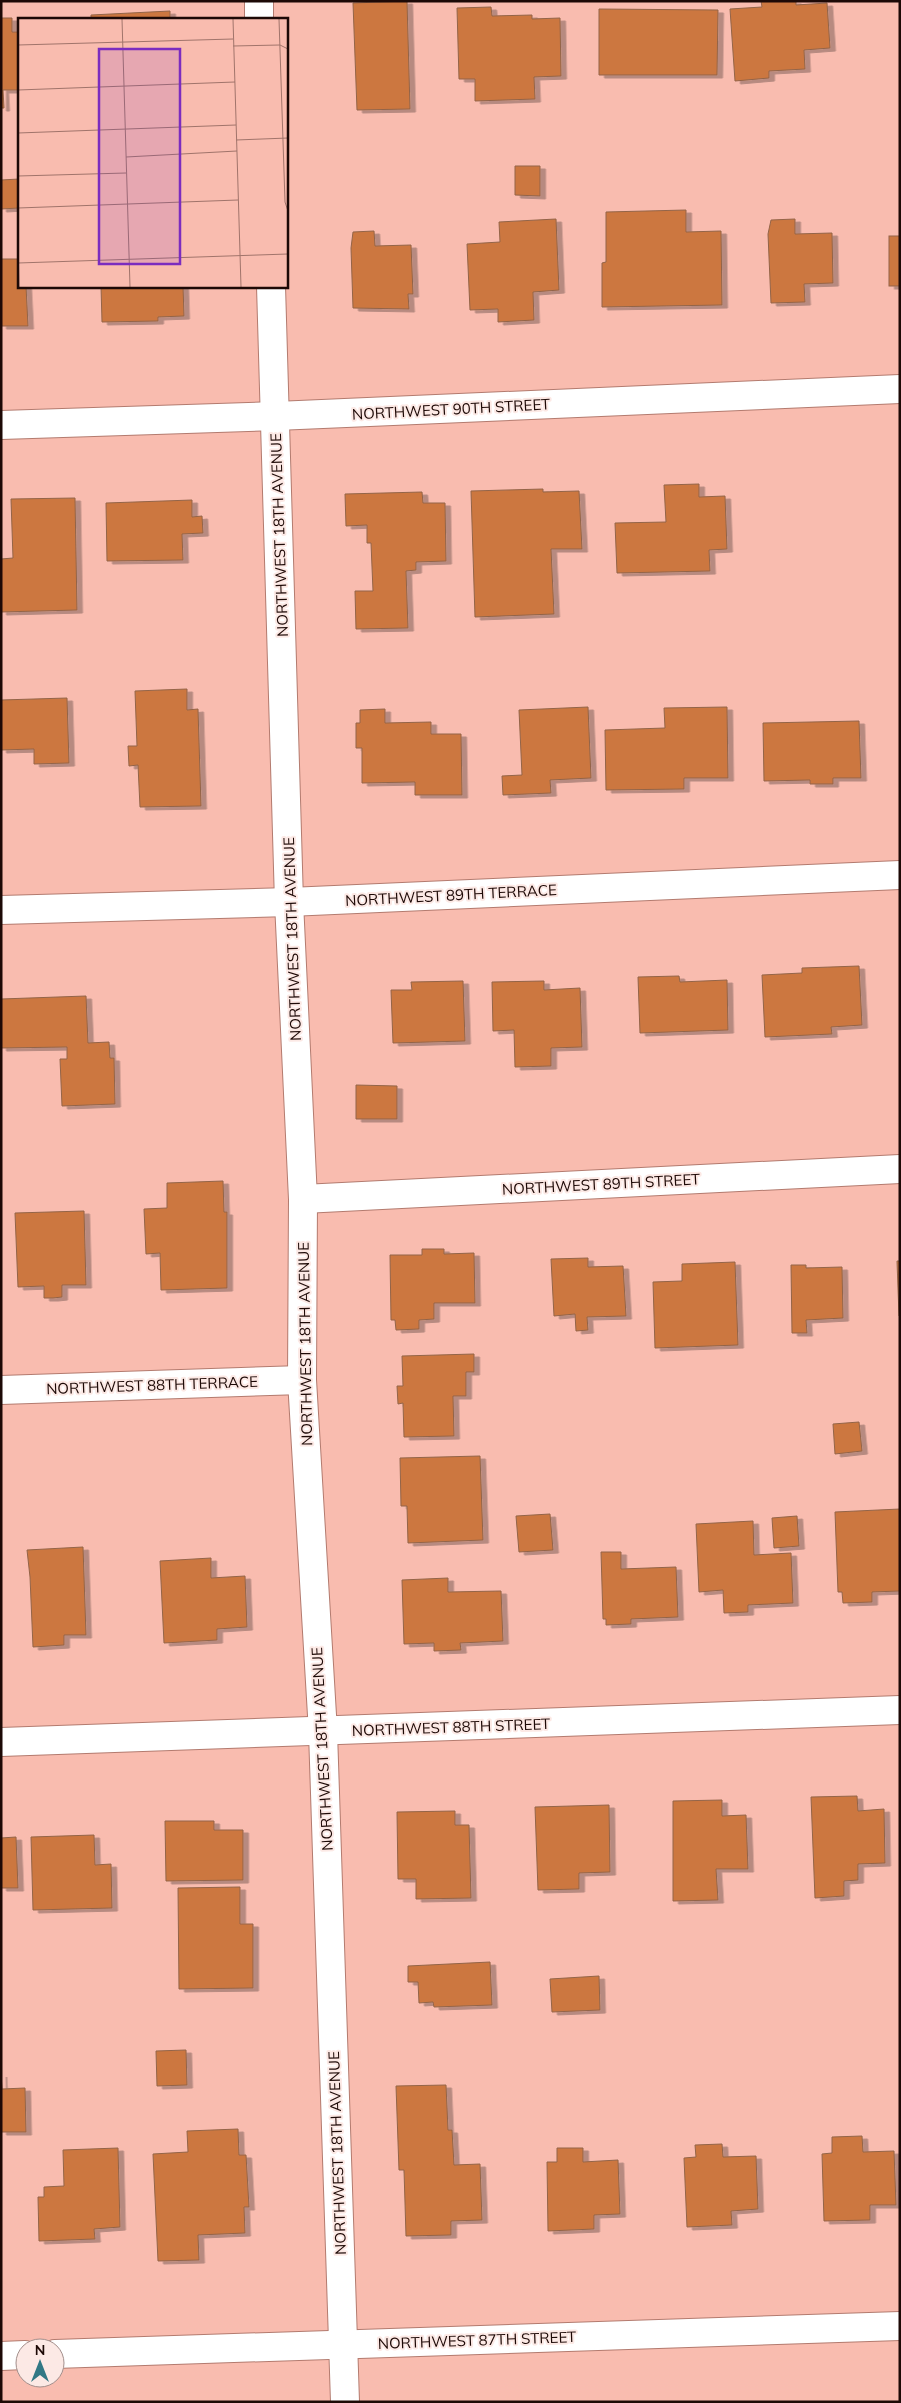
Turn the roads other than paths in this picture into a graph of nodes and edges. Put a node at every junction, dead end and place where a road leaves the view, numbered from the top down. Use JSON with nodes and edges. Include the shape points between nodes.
{"nodes":[{"id":1,"x":259,"y":1,"type":"edge"},
{"id":2,"x":260,"y":18,"type":"edge"},
{"id":3,"x":271,"y":288,"type":"edge"},
{"id":4,"x":900,"y":389,"type":"edge"},
{"id":5,"x":276,"y":416,"type":"junction"},
{"id":6,"x":1,"y":425,"type":"edge"},
{"id":7,"x":900,"y":875,"type":"edge"},
{"id":8,"x":289,"y":902,"type":"junction"},
{"id":9,"x":1,"y":910,"type":"edge"},
{"id":10,"x":900,"y":1169,"type":"edge"},
{"id":11,"x":303,"y":1199,"type":"junction"},
{"id":12,"x":302,"y":1380,"type":"junction"},
{"id":13,"x":1,"y":1390,"type":"edge"},
{"id":14,"x":900,"y":1710,"type":"edge"},
{"id":15,"x":323,"y":1732,"type":"junction"},
{"id":16,"x":1,"y":1742,"type":"edge"},
{"id":17,"x":900,"y":2326,"type":"edge"},
{"id":18,"x":343,"y":2345,"type":"junction"},
{"id":19,"x":65,"y":2354,"type":"edge"},
{"id":20,"x":15,"y":2355,"type":"edge"},
{"id":21,"x":1,"y":2356,"type":"edge"},
{"id":22,"x":344,"y":2402,"type":"edge"}],
"edges":[{"from":1,"to":2,"type":"street"},
{"from":3,"to":5,"type":"street","name":"NORTHWEST 18TH AVENUE"},
{"from":4,"to":5,"type":"street","name":"NORTHWEST 90TH STREET"},
{"from":5,"to":6,"type":"street","name":"NORTHWEST 90TH STREET"},
{"from":5,"to":8,"type":"street","name":"NORTHWEST 18TH AVENUE"},
{"from":7,"to":8,"type":"street","name":"NORTHWEST 89TH TERRACE"},
{"from":8,"to":9,"type":"street","name":"NORTHWEST 89TH TERRACE"},
{"from":8,"to":11,"type":"street","name":"NORTHWEST 18TH AVENUE"},
{"from":10,"to":11,"type":"street","name":"NORTHWEST 89TH STREET"},
{"from":11,"to":12,"type":"street","name":"NORTHWEST 18TH AVENUE"},
{"from":12,"to":13,"type":"street","name":"NORTHWEST 88TH TERRACE"},
{"from":12,"to":15,"type":"street","name":"NORTHWEST 18TH AVENUE"},
{"from":14,"to":15,"type":"street","name":"NORTHWEST 88TH STREET"},
{"from":15,"to":16,"type":"street","name":"NORTHWEST 88TH STREET"},
{"from":15,"to":18,"type":"street","name":"NORTHWEST 18TH AVENUE"},
{"from":17,"to":18,"type":"street","name":"NORTHWEST 87TH STREET"},
{"from":18,"to":19,"type":"street","name":"NORTHWEST 87TH STREET"},
{"from":18,"to":22,"type":"street","name":"NORTHWEST 18TH AVENUE"},
{"from":20,"to":21,"type":"street"}]}
